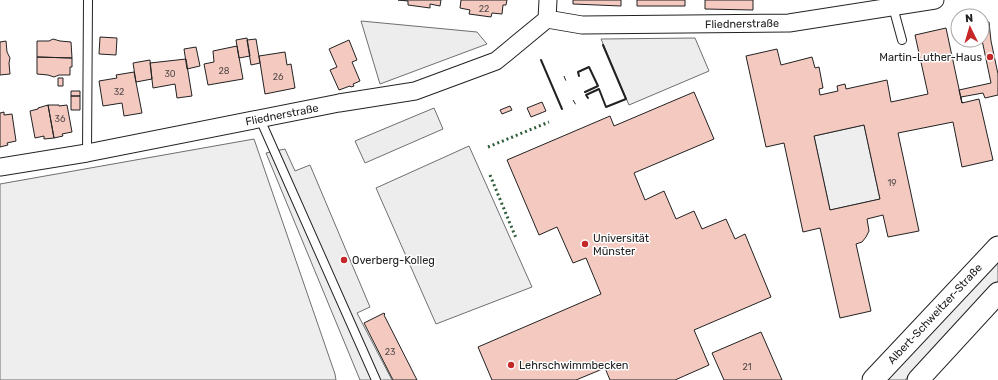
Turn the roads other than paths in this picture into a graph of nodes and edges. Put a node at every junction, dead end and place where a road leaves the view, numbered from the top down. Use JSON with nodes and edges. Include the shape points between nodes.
{"nodes":[{"id":1,"x":88,"y":0,"type":"edge"},
{"id":2,"x":548,"y":0,"type":"edge"},
{"id":3,"x":935,"y":0,"type":"edge"},
{"id":4,"x":893,"y":7,"type":"junction"},
{"id":5,"x":547,"y":19,"type":"junction"},
{"id":6,"x":902,"y":40,"type":"dead end"},
{"id":7,"x":260,"y":119,"type":"junction"},
{"id":8,"x":87,"y":153,"type":"junction"},
{"id":9,"x":0,"y":167,"type":"edge"},
{"id":10,"x":998,"y":247,"type":"edge"},
{"id":11,"x":998,"y":293,"type":"edge"},
{"id":12,"x":376,"y":380,"type":"edge"},
{"id":13,"x":873,"y":380,"type":"edge"},
{"id":14,"x":918,"y":380,"type":"edge"}],
"edges":[{"from":1,"to":8,"type":"lane"},
{"from":2,"to":5,"type":"street"},
{"from":3,"to":4,"type":"street","name":"Fliednerstraße"},
{"from":4,"to":5,"type":"street","name":"Fliednerstraße","via":[[789,23],[582,25]]},
{"from":4,"to":6,"type":"lane"},
{"from":5,"to":7,"type":"street","name":"Fliednerstraße","via":[[496,61],[415,91]]},
{"from":7,"to":8,"type":"street","name":"Fliednerstraße"},
{"from":7,"to":12,"type":"lane"},
{"from":8,"to":9,"type":"street","name":"Fliednerstraße"},
{"from":10,"to":13,"type":"street","name":"Albert-Schweitzer-Straße"},
{"from":11,"to":14,"type":"street"}]}
